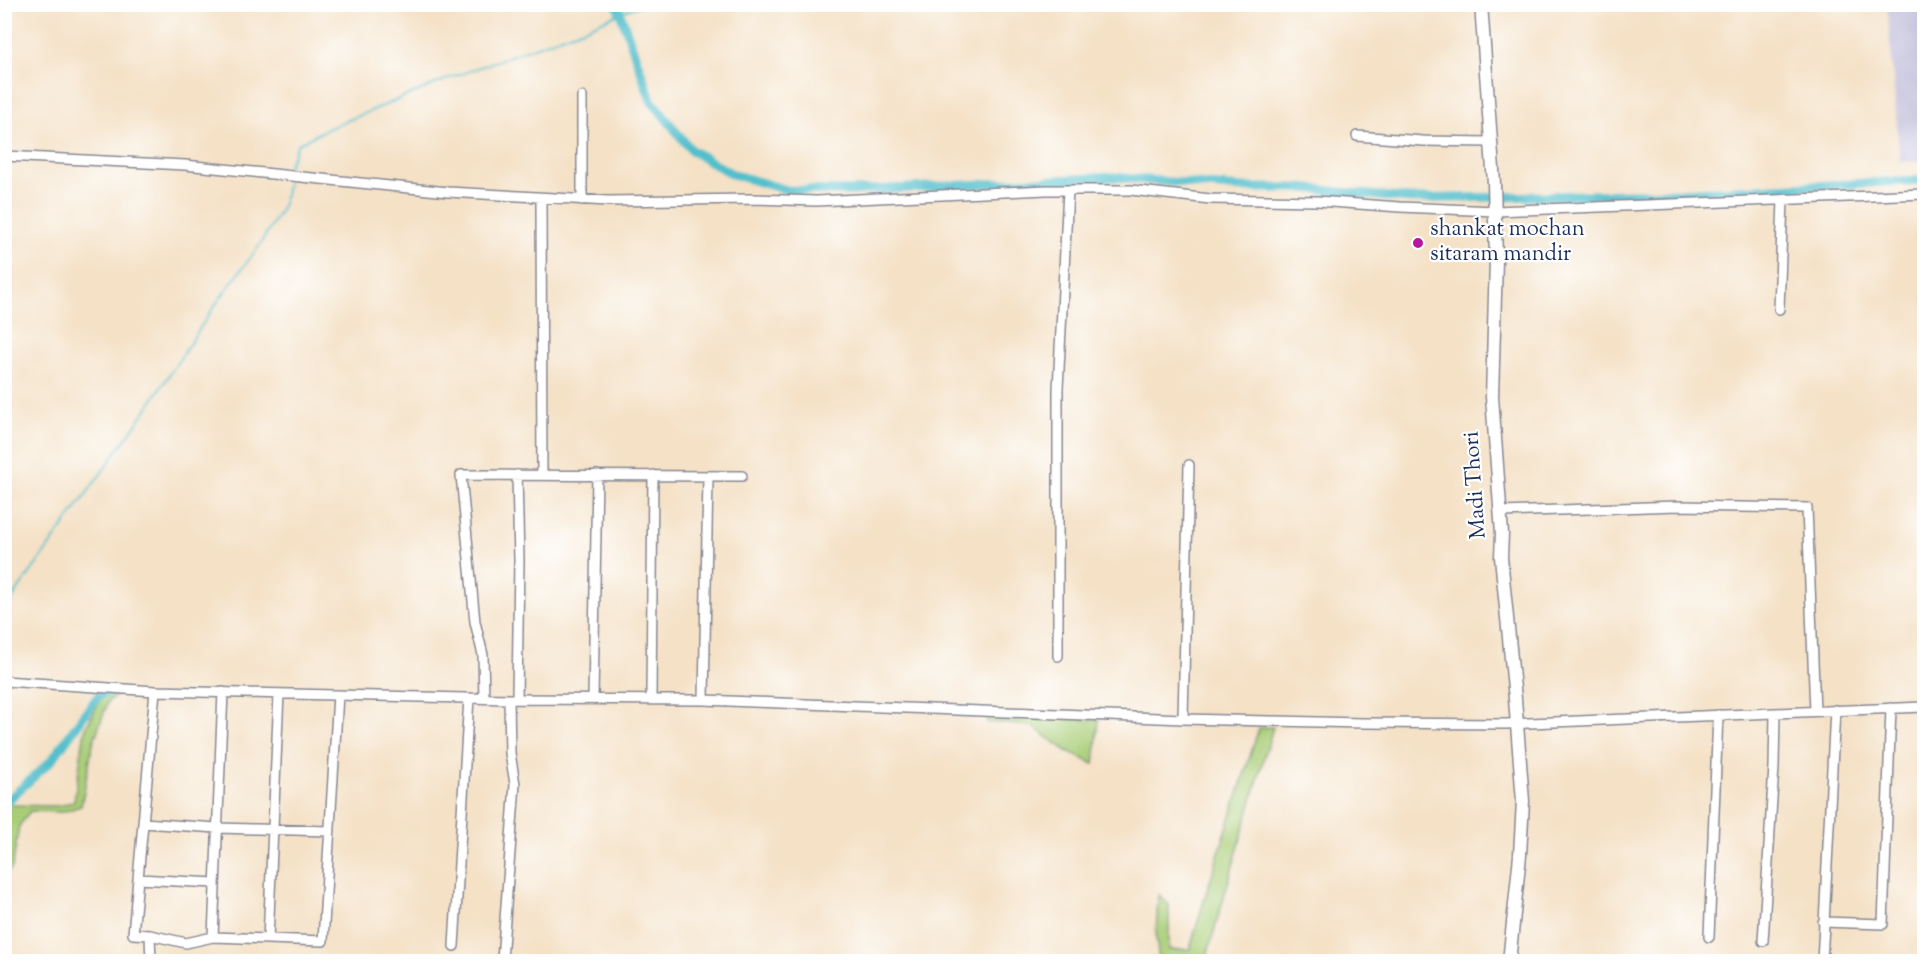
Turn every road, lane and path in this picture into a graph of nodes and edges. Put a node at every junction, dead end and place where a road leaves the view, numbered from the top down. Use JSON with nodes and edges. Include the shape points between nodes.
{"nodes":[{"id":1,"x":1481,"y":4,"type":"edge"},
{"id":2,"x":582,"y":97,"type":"dead end"},
{"id":3,"x":1358,"y":136,"type":"dead end"},
{"id":4,"x":1490,"y":142,"type":"junction"},
{"id":5,"x":4,"y":156,"type":"edge"},
{"id":6,"x":1068,"y":190,"type":"junction"},
{"id":7,"x":1924,"y":194,"type":"edge"},
{"id":8,"x":540,"y":198,"type":"junction"},
{"id":9,"x":582,"y":200,"type":"junction"},
{"id":10,"x":1783,"y":200,"type":"junction"},
{"id":11,"x":1495,"y":207,"type":"junction"},
{"id":12,"x":1779,"y":309,"type":"dead end"},
{"id":13,"x":1190,"y":465,"type":"dead end"},
{"id":14,"x":517,"y":475,"type":"junction"},
{"id":15,"x":543,"y":475,"type":"junction"},
{"id":16,"x":597,"y":475,"type":"junction"},
{"id":17,"x":653,"y":475,"type":"junction"},
{"id":18,"x":708,"y":476,"type":"junction"},
{"id":19,"x":742,"y":476,"type":"dead end"},
{"id":20,"x":1500,"y":512,"type":"junction"},
{"id":21,"x":1058,"y":656,"type":"dead end"},
{"id":22,"x":4,"y":681,"type":"edge"},
{"id":23,"x":155,"y":691,"type":"junction"},
{"id":24,"x":223,"y":692,"type":"junction"},
{"id":25,"x":279,"y":694,"type":"junction"},
{"id":26,"x":338,"y":695,"type":"junction"},
{"id":27,"x":468,"y":698,"type":"junction"},
{"id":28,"x":484,"y":698,"type":"junction"},
{"id":29,"x":513,"y":699,"type":"junction"},
{"id":30,"x":593,"y":699,"type":"junction"},
{"id":31,"x":651,"y":699,"type":"junction"},
{"id":32,"x":704,"y":700,"type":"junction"},
{"id":33,"x":1924,"y":707,"type":"edge"},
{"id":34,"x":1892,"y":708,"type":"junction"},
{"id":35,"x":1815,"y":711,"type":"junction"},
{"id":36,"x":1835,"y":711,"type":"junction"},
{"id":37,"x":1775,"y":713,"type":"junction"},
{"id":38,"x":1718,"y":715,"type":"junction"},
{"id":39,"x":1183,"y":719,"type":"junction"},
{"id":40,"x":1517,"y":723,"type":"junction"},
{"id":41,"x":143,"y":823,"type":"junction"},
{"id":42,"x":217,"y":828,"type":"junction"},
{"id":43,"x":273,"y":830,"type":"junction"},
{"id":44,"x":330,"y":831,"type":"junction"},
{"id":45,"x":138,"y":879,"type":"junction"},
{"id":46,"x":215,"y":883,"type":"junction"},
{"id":47,"x":1823,"y":922,"type":"junction"},
{"id":48,"x":150,"y":935,"type":"junction"},
{"id":49,"x":213,"y":937,"type":"junction"},
{"id":50,"x":1709,"y":937,"type":"dead end"},
{"id":51,"x":268,"y":939,"type":"junction"},
{"id":52,"x":1763,"y":941,"type":"dead end"},
{"id":53,"x":454,"y":946,"type":"dead end"},
{"id":54,"x":502,"y":960,"type":"edge"},
{"id":55,"x":151,"y":962,"type":"edge"},
{"id":56,"x":1509,"y":962,"type":"edge"},
{"id":57,"x":1822,"y":962,"type":"edge"}],
"edges":[{"from":1,"to":4,"type":"main road","name":"Madi Thori"},
{"from":2,"to":9,"type":"street"},
{"from":3,"to":4,"type":"street"},
{"from":4,"to":11,"type":"main road","name":"Madi Thori"},
{"from":5,"to":8,"type":"street","via":[[185,165]]},
{"from":6,"to":9,"type":"street","via":[[816,201]]},
{"from":6,"to":11,"type":"street","via":[[1131,190],[1210,199],[1400,207]]},
{"from":6,"to":21,"type":"street","via":[[1058,389]]},
{"from":7,"to":10,"type":"street"},
{"from":8,"to":9,"type":"street"},
{"from":8,"to":15,"type":"street"},
{"from":10,"to":11,"type":"street"},
{"from":10,"to":12,"type":"street"},
{"from":11,"to":20,"type":"main road","name":"Madi Thori","via":[[1492,397]]},
{"from":13,"to":39,"type":"street"},
{"from":14,"to":15,"type":"street"},
{"from":14,"to":28,"type":"street","via":[[461,475],[475,622],[483,655]]},
{"from":14,"to":29,"type":"street","via":[[519,560]]},
{"from":15,"to":16,"type":"street"},
{"from":16,"to":17,"type":"street"},
{"from":16,"to":30,"type":"street"},
{"from":17,"to":18,"type":"street"},
{"from":17,"to":31,"type":"street"},
{"from":18,"to":19,"type":"street"},
{"from":18,"to":32,"type":"street"},
{"from":20,"to":35,"type":"street","via":[[1677,506],[1807,508]]},
{"from":20,"to":40,"type":"main road","name":"Madi Thori"},
{"from":22,"to":23,"type":"street"},
{"from":23,"to":24,"type":"street"},
{"from":23,"to":41,"type":"street"},
{"from":24,"to":25,"type":"street"},
{"from":24,"to":42,"type":"street"},
{"from":25,"to":26,"type":"street"},
{"from":25,"to":43,"type":"street"},
{"from":26,"to":27,"type":"street"},
{"from":26,"to":44,"type":"street"},
{"from":27,"to":28,"type":"street"},
{"from":27,"to":53,"type":"street"},
{"from":28,"to":29,"type":"street"},
{"from":29,"to":30,"type":"street"},
{"from":29,"to":54,"type":"street","via":[[510,753],[515,784]]},
{"from":30,"to":31,"type":"street"},
{"from":31,"to":32,"type":"street"},
{"from":32,"to":39,"type":"street"},
{"from":33,"to":34,"type":"street"},
{"from":34,"to":36,"type":"street"},
{"from":34,"to":47,"type":"street","via":[[1883,924]]},
{"from":35,"to":36,"type":"street"},
{"from":35,"to":37,"type":"street"},
{"from":36,"to":47,"type":"street"},
{"from":37,"to":38,"type":"street"},
{"from":37,"to":52,"type":"street"},
{"from":38,"to":40,"type":"street"},
{"from":38,"to":50,"type":"street"},
{"from":39,"to":40,"type":"street"},
{"from":40,"to":56,"type":"main road","name":"Madi Thori","via":[[1523,801]]},
{"from":41,"to":42,"type":"street"},
{"from":41,"to":45,"type":"street"},
{"from":42,"to":43,"type":"street"},
{"from":42,"to":46,"type":"street"},
{"from":43,"to":44,"type":"street"},
{"from":43,"to":51,"type":"street"},
{"from":44,"to":51,"type":"street","via":[[323,941]]},
{"from":45,"to":46,"type":"street"},
{"from":45,"to":48,"type":"street","via":[[133,934]]},
{"from":46,"to":49,"type":"street"},
{"from":47,"to":57,"type":"street"},
{"from":48,"to":49,"type":"street","via":[[186,943]]},
{"from":48,"to":55,"type":"street"},
{"from":49,"to":51,"type":"street"}]}
